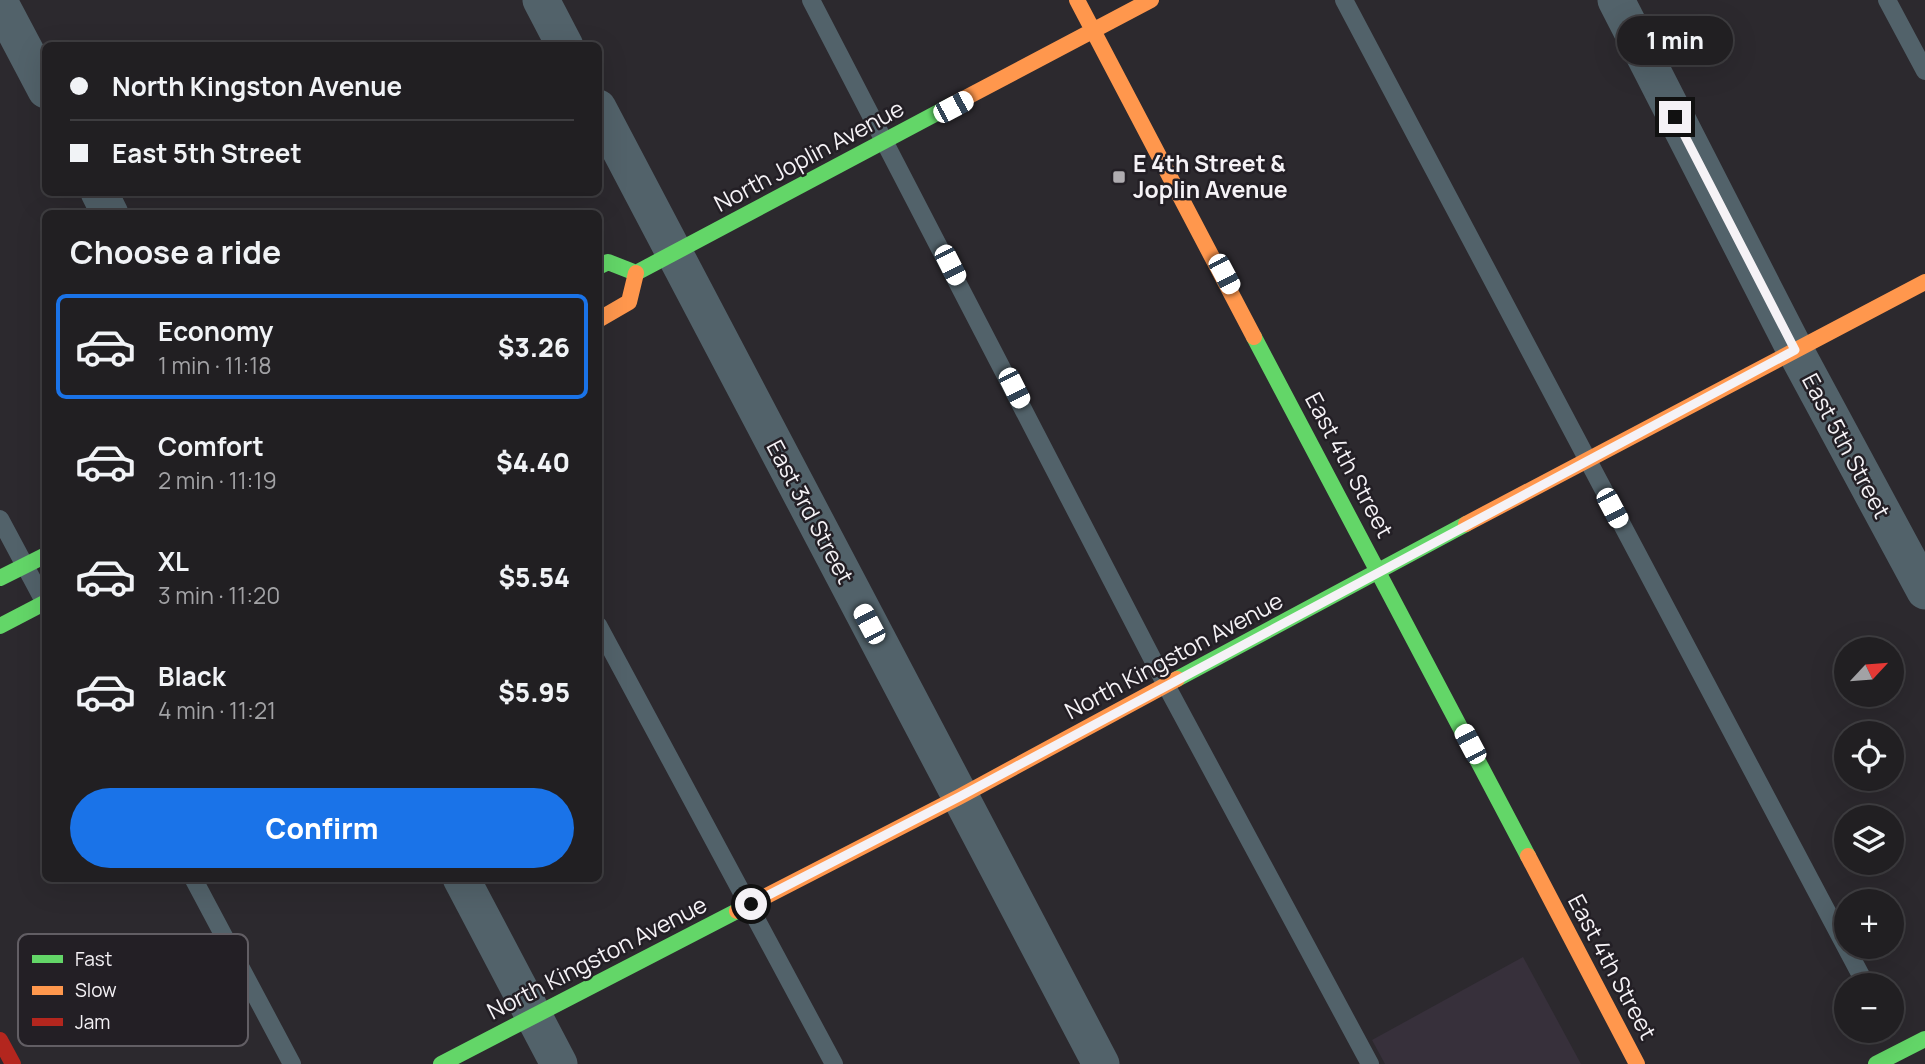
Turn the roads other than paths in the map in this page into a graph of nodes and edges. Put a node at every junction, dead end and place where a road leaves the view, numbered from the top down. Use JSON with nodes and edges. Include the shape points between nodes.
{"nodes":[{"id":1,"x":541,"y":0,"type":"edge"},
{"id":2,"x":811,"y":0,"type":"edge"},
{"id":3,"x":1077,"y":0,"type":"edge"},
{"id":4,"x":1151,"y":0,"type":"edge"},
{"id":5,"x":1344,"y":0,"type":"edge"},
{"id":6,"x":1616,"y":0,"type":"edge"},
{"id":7,"x":1887,"y":0,"type":"edge"},
{"id":8,"x":0,"y":3,"type":"edge"},
{"id":9,"x":1093,"y":31,"type":"junction"},
{"id":10,"x":563,"y":42,"type":"edge"},
{"id":11,"x":1925,"y":71,"type":"edge"},
{"id":12,"x":42,"y":82,"type":"edge"},
{"id":13,"x":602,"y":115,"type":"edge"},
{"id":14,"x":886,"y":141,"type":"junction"},
{"id":15,"x":675,"y":252,"type":"junction"},
{"id":16,"x":602,"y":265,"type":"edge"},
{"id":17,"x":636,"y":273,"type":"junction"},
{"id":18,"x":1925,"y":282,"type":"edge"},
{"id":19,"x":602,"y":318,"type":"edge"},
{"id":20,"x":1795,"y":350,"type":"junction"},
{"id":21,"x":1586,"y":460,"type":"junction"},
{"id":22,"x":0,"y":519,"type":"edge"},
{"id":23,"x":42,"y":557,"type":"edge"},
{"id":24,"x":25,"y":566,"type":"junction"},
{"id":25,"x":1379,"y":571,"type":"junction"},
{"id":26,"x":0,"y":578,"type":"edge"},
{"id":27,"x":1925,"y":591,"type":"edge"},
{"id":28,"x":42,"y":597,"type":"edge"},
{"id":29,"x":42,"y":605,"type":"edge"},
{"id":30,"x":0,"y":626,"type":"edge"},
{"id":31,"x":602,"y":632,"type":"edge"},
{"id":32,"x":1167,"y":685,"type":"junction"},
{"id":33,"x":959,"y":797,"type":"junction"},
{"id":34,"x":194,"y":882,"type":"edge"},
{"id":35,"x":463,"y":882,"type":"edge"},
{"id":36,"x":751,"y":904,"type":"junction"},
{"id":37,"x":222,"y":934,"type":"edge"},
{"id":38,"x":1860,"y":973,"type":"edge"},
{"id":39,"x":248,"y":982,"type":"edge"},
{"id":40,"x":533,"y":1016,"type":"junction"},
{"id":41,"x":1925,"y":1039,"type":"edge"},
{"id":42,"x":0,"y":1040,"type":"edge"},
{"id":43,"x":1905,"y":1058,"type":"edge"},
{"id":44,"x":13,"y":1064,"type":"edge"},
{"id":45,"x":292,"y":1064,"type":"edge"},
{"id":46,"x":441,"y":1064,"type":"edge"},
{"id":47,"x":559,"y":1064,"type":"edge"},
{"id":48,"x":834,"y":1064,"type":"edge"},
{"id":49,"x":1101,"y":1064,"type":"edge"},
{"id":50,"x":1370,"y":1064,"type":"edge"},
{"id":51,"x":1637,"y":1064,"type":"edge"},
{"id":52,"x":1877,"y":1064,"type":"edge"}],
"edges":[{"from":1,"to":10,"type":"street"},
{"from":2,"to":14,"type":"lane"},
{"from":3,"to":9,"type":"main road","name":"East 4th Street"},
{"from":4,"to":9,"type":"main road","name":"North Joplin Avenue"},
{"from":5,"to":21,"type":"lane"},
{"from":6,"to":20,"type":"street","name":"East 5th Street"},
{"from":7,"to":11,"type":"lane"},
{"from":8,"to":12,"type":"street"},
{"from":9,"to":14,"type":"main road","name":"North Joplin Avenue"},
{"from":9,"to":25,"type":"main road","name":"East 4th Street"},
{"from":13,"to":15,"type":"street","name":"East 3rd Street"},
{"from":14,"to":15,"type":"main road","name":"North Joplin Avenue"},
{"from":14,"to":32,"type":"lane"},
{"from":15,"to":17,"type":"main road","name":"North Joplin Avenue"},
{"from":15,"to":33,"type":"street","name":"East 3rd Street"},
{"from":16,"to":17,"type":"main road","via":[[608,262]]},
{"from":17,"to":19,"type":"main road","via":[[629,302]]},
{"from":18,"to":20,"type":"main road","name":"North Kingston Avenue"},
{"from":20,"to":21,"type":"main road","name":"North Kingston Avenue"},
{"from":20,"to":27,"type":"street","name":"East 5th Street"},
{"from":21,"to":25,"type":"main road","name":"North Kingston Avenue"},
{"from":21,"to":38,"type":"lane"},
{"from":22,"to":24,"type":"lane"},
{"from":23,"to":24,"type":"main road"},
{"from":24,"to":26,"type":"main road"},
{"from":24,"to":28,"type":"lane"},
{"from":25,"to":32,"type":"main road","name":"North Kingston Avenue"},
{"from":25,"to":51,"type":"main road","name":"East 4th Street"},
{"from":29,"to":30,"type":"main road"},
{"from":31,"to":36,"type":"lane"},
{"from":32,"to":33,"type":"main road","name":"North Kingston Avenue"},
{"from":32,"to":50,"type":"lane"},
{"from":33,"to":36,"type":"main road","name":"North Kingston Avenue"},
{"from":33,"to":49,"type":"street","name":"East 3rd Street"},
{"from":34,"to":37,"type":"lane"},
{"from":35,"to":40,"type":"street"},
{"from":36,"to":40,"type":"main road","name":"North Kingston Avenue"},
{"from":36,"to":48,"type":"lane"},
{"from":39,"to":45,"type":"lane"},
{"from":40,"to":46,"type":"main road","name":"North Kingston Avenue"},
{"from":40,"to":47,"type":"street"},
{"from":41,"to":43,"type":"main road"},
{"from":42,"to":44,"type":"main road"},
{"from":43,"to":52,"type":"main road"}]}
